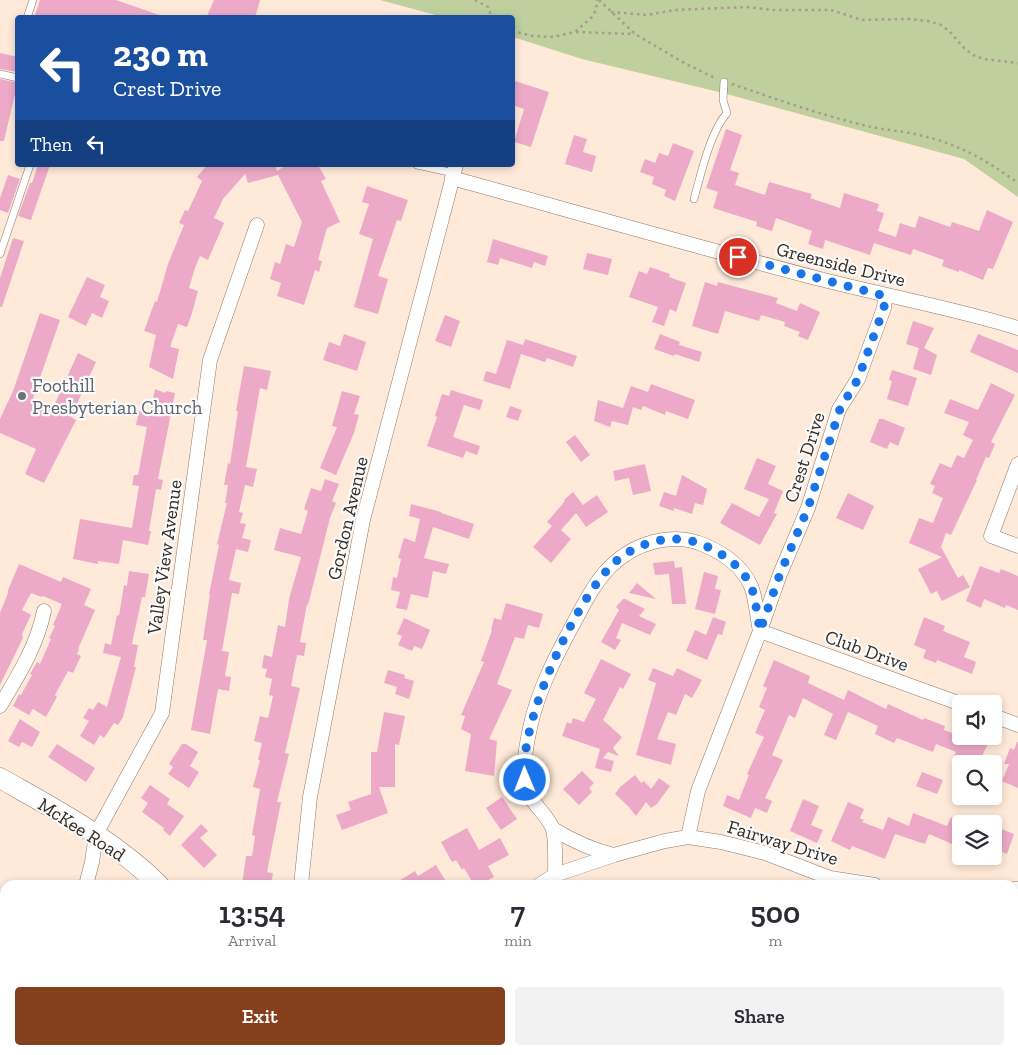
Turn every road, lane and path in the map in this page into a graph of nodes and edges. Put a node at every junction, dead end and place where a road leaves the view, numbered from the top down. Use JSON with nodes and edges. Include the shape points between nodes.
{"nodes":[{"id":1,"x":33,"y":0,"type":"edge"},
{"id":2,"x":476,"y":0,"type":"edge"},
{"id":3,"x":598,"y":0,"type":"edge"},
{"id":4,"x":610,"y":12,"type":"junction"},
{"id":5,"x":28,"y":15,"type":"edge"},
{"id":6,"x":491,"y":15,"type":"edge"},
{"id":7,"x":515,"y":32,"type":"edge"},
{"id":8,"x":575,"y":32,"type":"junction"},
{"id":9,"x":635,"y":34,"type":"junction"},
{"id":10,"x":1018,"y":63,"type":"edge"},
{"id":11,"x":0,"y":74,"type":"edge"},
{"id":12,"x":15,"y":77,"type":"edge"},
{"id":13,"x":724,"y":82,"type":"junction"},
{"id":14,"x":29,"y":167,"type":"edge"},
{"id":15,"x":428,"y":167,"type":"edge"},
{"id":16,"x":454,"y":172,"type":"edge"},
{"id":17,"x":1018,"y":183,"type":"edge"},
{"id":18,"x":694,"y":199,"type":"dead end"},
{"id":19,"x":257,"y":225,"type":"dead end"},
{"id":20,"x":0,"y":254,"type":"edge"},
{"id":21,"x":885,"y":296,"type":"junction"},
{"id":22,"x":1018,"y":328,"type":"edge"},
{"id":23,"x":1018,"y":464,"type":"edge"},
{"id":24,"x":1018,"y":546,"type":"edge"},
{"id":25,"x":44,"y":611,"type":"dead end"},
{"id":26,"x":760,"y":631,"type":"junction"},
{"id":27,"x":952,"y":701,"type":"edge"},
{"id":28,"x":0,"y":706,"type":"edge"},
{"id":29,"x":1002,"y":719,"type":"edge"},
{"id":30,"x":1018,"y":725,"type":"edge"},
{"id":31,"x":0,"y":778,"type":"edge"},
{"id":32,"x":553,"y":829,"type":"junction"},
{"id":33,"x":96,"y":834,"type":"junction"},
{"id":34,"x":688,"y":837,"type":"junction"},
{"id":35,"x":614,"y":855,"type":"junction"},
{"id":36,"x":555,"y":875,"type":"junction"},
{"id":37,"x":87,"y":880,"type":"edge"},
{"id":38,"x":155,"y":880,"type":"edge"},
{"id":39,"x":302,"y":880,"type":"edge"},
{"id":40,"x":548,"y":880,"type":"edge"},
{"id":41,"x":843,"y":880,"type":"edge"}],
"edges":[{"from":1,"to":5,"type":"lane"},
{"from":2,"to":6,"type":"path","via":[[488,7]]},
{"from":3,"to":4,"type":"path"},
{"from":3,"to":8,"type":"path","via":[[592,17]]},
{"from":4,"to":9,"type":"path"},
{"from":4,"to":10,"type":"path","via":[[647,15],[674,10],[747,7],[831,10],[862,20],[918,20],[942,26],[972,55]]},
{"from":7,"to":8,"type":"path","via":[[553,37]]},
{"from":8,"to":9,"type":"path"},
{"from":9,"to":13,"type":"path"},
{"from":11,"to":12,"type":"lane"},
{"from":13,"to":17,"type":"path","via":[[867,126],[920,135],[972,152]]},
{"from":13,"to":18,"type":"lane","via":[[723,100],[727,113],[706,157]]},
{"from":14,"to":20,"type":"lane"},
{"from":15,"to":16,"type":"lane"},
{"from":16,"to":21,"type":"street","name":"Greenside Drive","via":[[701,248]]},
{"from":16,"to":39,"type":"street","name":"Gordon Avenue","via":[[363,520],[310,797]]},
{"from":19,"to":33,"type":"street","name":"Valley View Avenue","via":[[210,360],[162,713]]},
{"from":21,"to":22,"type":"street","name":"Greenside Drive","via":[[975,315]]},
{"from":21,"to":26,"type":"street","name":"Crest Drive","via":[[884,308],[858,379],[840,409],[808,508]]},
{"from":23,"to":24,"type":"street","via":[[990,536]]},
{"from":25,"to":28,"type":"street","via":[[25,664]]},
{"from":26,"to":27,"type":"street","name":"Club Drive"},
{"from":26,"to":32,"type":"street","via":[[751,587],[736,566],[720,552],[700,543],[660,540],[627,553],[610,567],[563,642],[530,727],[524,758],[525,780],[532,798]]},
{"from":26,"to":34,"type":"street","name":"Crest Drive","via":[[698,790]]},
{"from":29,"to":30,"type":"street"},
{"from":31,"to":33,"type":"street","name":"McKee Road"},
{"from":32,"to":35,"type":"street","via":[[596,851]]},
{"from":32,"to":36,"type":"street"},
{"from":33,"to":37,"type":"street","name":"Valley View Avenue"},
{"from":33,"to":38,"type":"street","name":"McKee Road"},
{"from":34,"to":35,"type":"street","name":"Fairway Drive"},
{"from":34,"to":41,"type":"street","name":"Fairway Drive","via":[[765,853]]},
{"from":35,"to":36,"type":"street","name":"Fairway Drive"},
{"from":36,"to":40,"type":"street","name":"Fairway Drive"}]}
